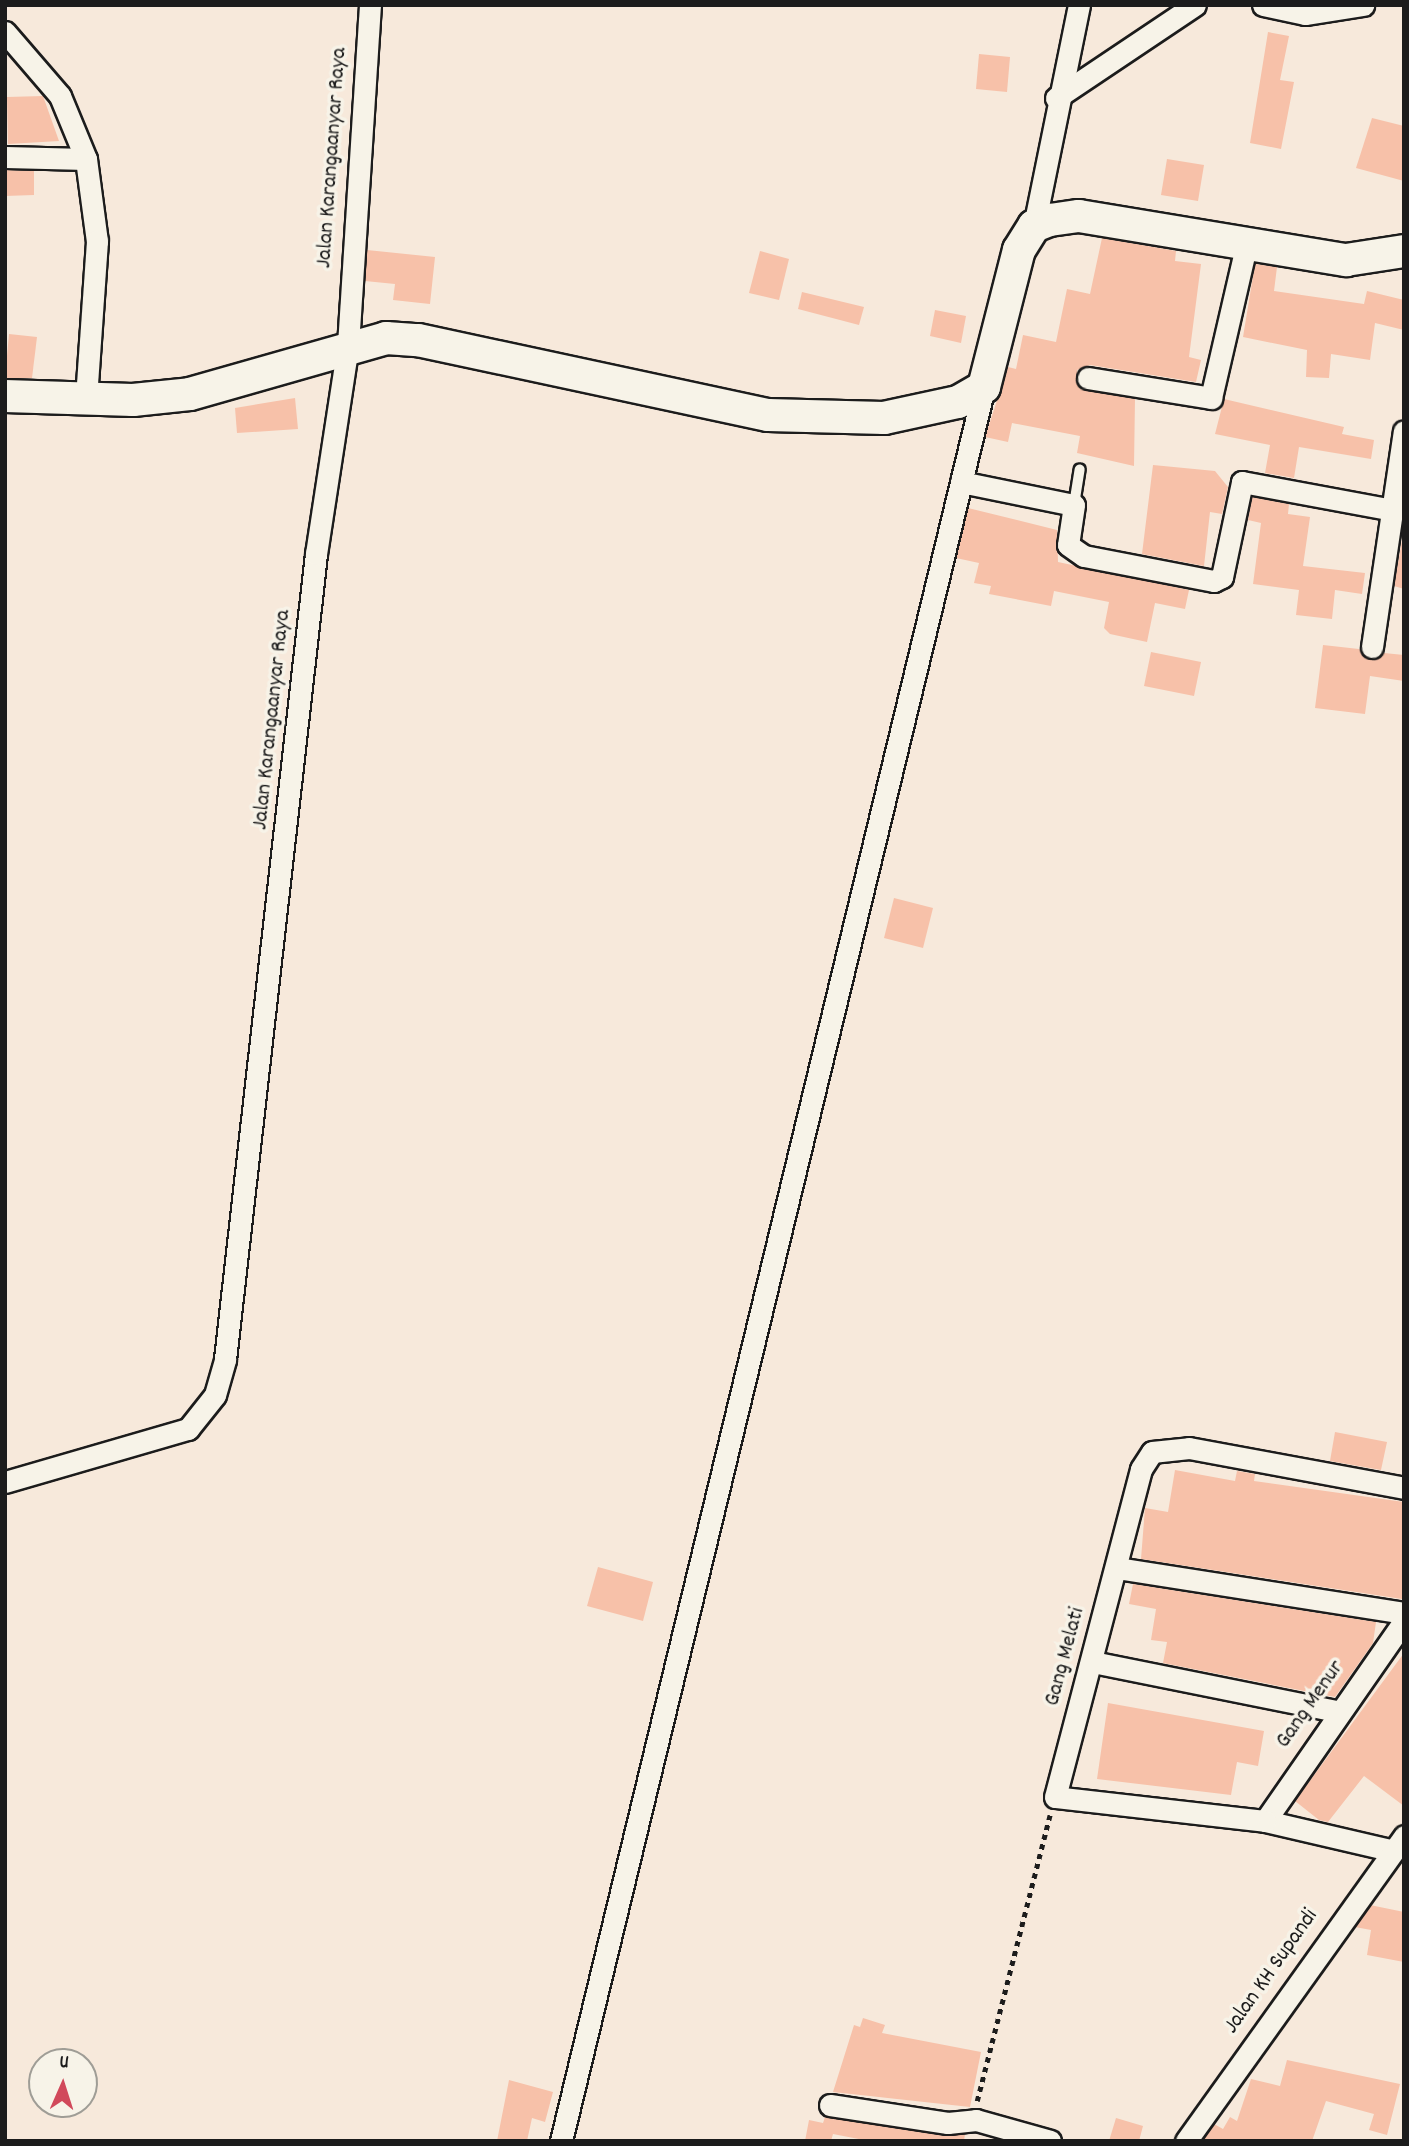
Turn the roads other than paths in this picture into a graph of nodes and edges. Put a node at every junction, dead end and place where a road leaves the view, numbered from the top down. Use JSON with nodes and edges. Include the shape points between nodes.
{"nodes":[{"id":1,"x":370,"y":5,"type":"edge"},
{"id":2,"x":1079,"y":5,"type":"edge"},
{"id":3,"x":1195,"y":5,"type":"edge"},
{"id":4,"x":1263,"y":5,"type":"edge"},
{"id":5,"x":1363,"y":5,"type":"edge"},
{"id":6,"x":5,"y":32,"type":"edge"},
{"id":7,"x":1056,"y":98,"type":"junction"},
{"id":8,"x":5,"y":157,"type":"edge"},
{"id":9,"x":86,"y":159,"type":"junction"},
{"id":10,"x":1034,"y":226,"type":"junction"},
{"id":11,"x":1246,"y":246,"type":"junction"},
{"id":12,"x":1404,"y":251,"type":"edge"},
{"id":13,"x":348,"y":345,"type":"junction"},
{"id":14,"x":1088,"y":378,"type":"dead end"},
{"id":15,"x":984,"y":387,"type":"junction"},
{"id":16,"x":5,"y":396,"type":"edge"},
{"id":17,"x":86,"y":398,"type":"junction"},
{"id":18,"x":1404,"y":431,"type":"edge"},
{"id":19,"x":1080,"y":468,"type":"dead end"},
{"id":20,"x":961,"y":482,"type":"junction"},
{"id":21,"x":1074,"y":505,"type":"junction"},
{"id":22,"x":1393,"y":508,"type":"edge"},
{"id":23,"x":1372,"y":647,"type":"dead end"},
{"id":24,"x":5,"y":1482,"type":"edge"},
{"id":25,"x":1404,"y":1488,"type":"edge"},
{"id":26,"x":1117,"y":1568,"type":"junction"},
{"id":27,"x":1404,"y":1613,"type":"edge"},
{"id":28,"x":1404,"y":1621,"type":"edge"},
{"id":29,"x":1093,"y":1662,"type":"junction"},
{"id":30,"x":1337,"y":1711,"type":"junction"},
{"id":31,"x":1265,"y":1821,"type":"junction"},
{"id":32,"x":1397,"y":1843,"type":"edge"},
{"id":33,"x":830,"y":2105,"type":"dead end"},
{"id":34,"x":561,"y":2141,"type":"edge"},
{"id":35,"x":1050,"y":2141,"type":"edge"},
{"id":36,"x":1186,"y":2141,"type":"edge"}],
"edges":[{"from":1,"to":13,"type":"street","name":"Jalan Karangaanyar Raya"},
{"from":2,"to":7,"type":"street"},
{"from":3,"to":7,"type":"street"},
{"from":4,"to":5,"type":"street","via":[[1305,14]]},
{"from":6,"to":9,"type":"street","via":[[60,96]]},
{"from":7,"to":10,"type":"street"},
{"from":8,"to":9,"type":"street"},
{"from":9,"to":17,"type":"street","via":[[97,241]]},
{"from":10,"to":11,"type":"main road","via":[[1079,216]]},
{"from":10,"to":15,"type":"main road","via":[[1019,250]]},
{"from":11,"to":12,"type":"main road","via":[[1346,260]]},
{"from":11,"to":14,"type":"street","via":[[1210,398]]},
{"from":13,"to":15,"type":"main road","via":[[418,340],[643,391],[814,419],[924,411]]},
{"from":13,"to":17,"type":"main road","via":[[190,394]]},
{"from":13,"to":24,"type":"street","name":"Jalan Karangaanyar Raya","via":[[316,554],[225,1359],[215,1395],[188,1429]]},
{"from":15,"to":20,"type":"street"},
{"from":16,"to":17,"type":"main road"},
{"from":18,"to":22,"type":"street"},
{"from":19,"to":21,"type":"lane"},
{"from":20,"to":21,"type":"street"},
{"from":20,"to":34,"type":"street"},
{"from":21,"to":22,"type":"street","via":[[1067,537],[1073,551],[1214,581],[1222,577],[1242,482]]},
{"from":22,"to":23,"type":"street"},
{"from":25,"to":26,"type":"street","name":"Gang Melati","via":[[1189,1448],[1152,1452],[1140,1469]]},
{"from":26,"to":27,"type":"street"},
{"from":26,"to":29,"type":"street","name":"Gang Melati"},
{"from":28,"to":30,"type":"street","name":"Gang Menur"},
{"from":29,"to":30,"type":"street"},
{"from":29,"to":31,"type":"street","name":"Gang Melati","via":[[1055,1797]]},
{"from":30,"to":31,"type":"street","name":"Gang Menur"},
{"from":31,"to":32,"type":"street"},
{"from":32,"to":36,"type":"street","name":"Jalan KH Supandi"},
{"from":33,"to":35,"type":"street","via":[[948,2123],[976,2120]]}]}
